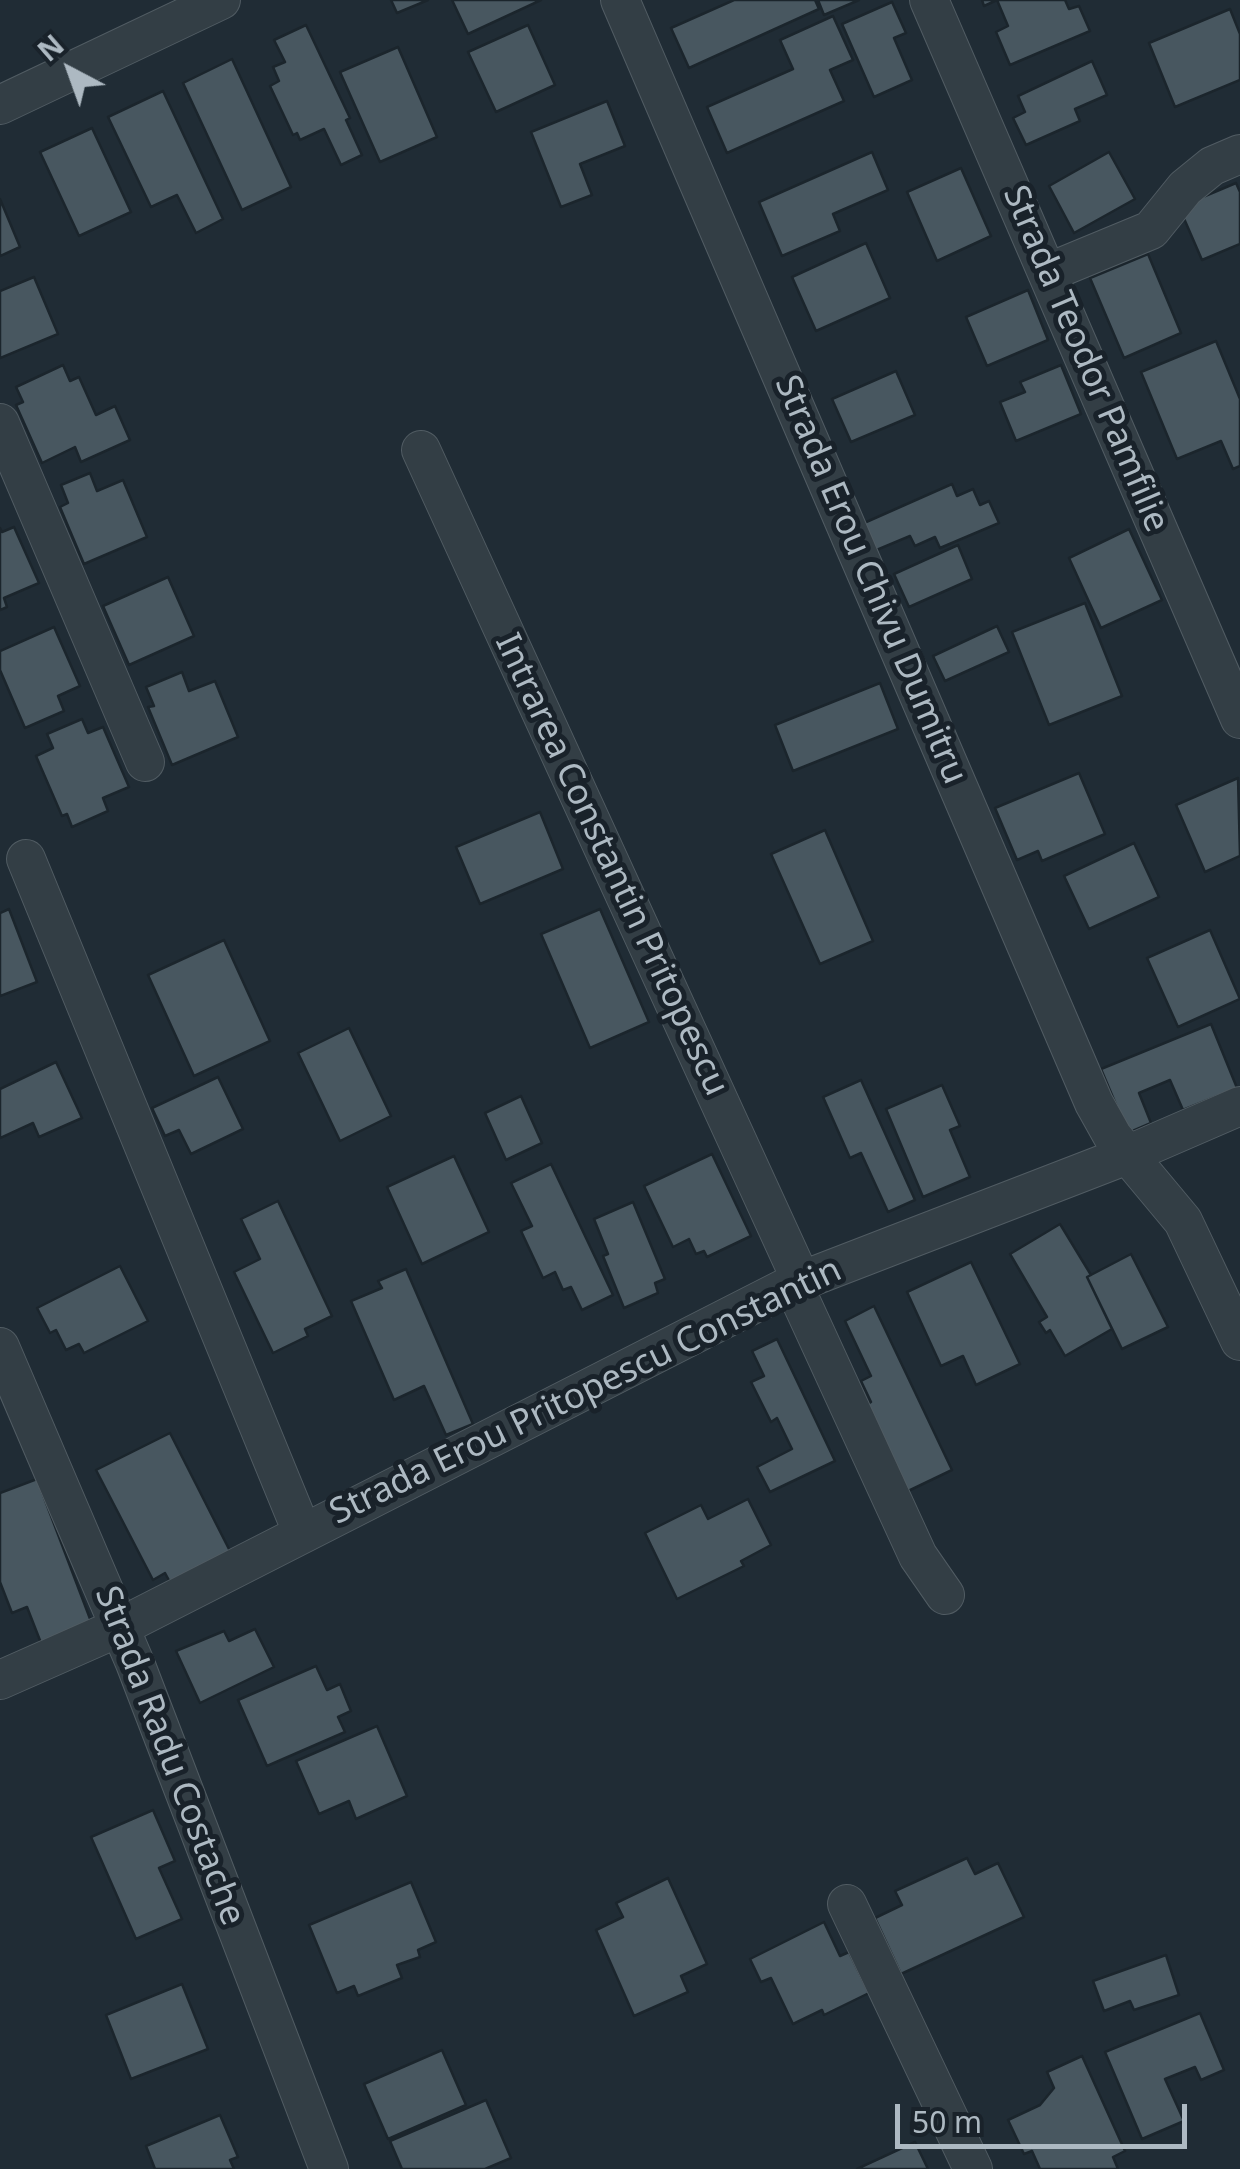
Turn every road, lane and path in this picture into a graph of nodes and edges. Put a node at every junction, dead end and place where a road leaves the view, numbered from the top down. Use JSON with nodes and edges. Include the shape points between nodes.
{"nodes":[{"id":1,"x":221,"y":0,"type":"edge"},
{"id":2,"x":620,"y":0,"type":"edge"},
{"id":3,"x":929,"y":0,"type":"edge"},
{"id":4,"x":0,"y":105,"type":"edge"},
{"id":5,"x":1240,"y":154,"type":"edge"},
{"id":6,"x":1047,"y":272,"type":"junction"},
{"id":7,"x":0,"y":423,"type":"edge"},
{"id":8,"x":421,"y":450,"type":"dead end"},
{"id":9,"x":1240,"y":718,"type":"edge"},
{"id":10,"x":145,"y":762,"type":"dead end"},
{"id":11,"x":26,"y":859,"type":"dead end"},
{"id":12,"x":1240,"y":1106,"type":"edge"},
{"id":13,"x":1128,"y":1155,"type":"junction"},
{"id":14,"x":797,"y":1282,"type":"junction"},
{"id":15,"x":1240,"y":1341,"type":"edge"},
{"id":16,"x":0,"y":1347,"type":"edge"},
{"id":17,"x":302,"y":1532,"type":"junction"},
{"id":18,"x":945,"y":1594,"type":"dead end"},
{"id":19,"x":120,"y":1626,"type":"junction"},
{"id":20,"x":0,"y":1680,"type":"edge"},
{"id":21,"x":847,"y":1904,"type":"dead end"},
{"id":22,"x":328,"y":2169,"type":"edge"},
{"id":23,"x":973,"y":2169,"type":"edge"}],
"edges":[{"from":1,"to":4,"type":"street"},
{"from":2,"to":13,"type":"street","name":"Strada Erou Chivu Dumitru","via":[[1094,1103]]},
{"from":3,"to":6,"type":"street","name":"Strada Teodor Pamfilie"},
{"from":5,"to":6,"type":"street","via":[[1185,188],[1151,230]]},
{"from":6,"to":9,"type":"street","name":"Strada Teodor Pamfilie"},
{"from":7,"to":10,"type":"street"},
{"from":8,"to":14,"type":"street","name":"Intrarea Constantin Pritopescu"},
{"from":11,"to":17,"type":"street"},
{"from":12,"to":13,"type":"street","name":"Strada Erou Pritopescu Constantin"},
{"from":13,"to":14,"type":"street","name":"Strada Erou Pritopescu Constantin"},
{"from":13,"to":15,"type":"street","name":"Strada Erou Chivu Dumitru","via":[[1183,1222]]},
{"from":14,"to":17,"type":"street","name":"Strada Erou Pritopescu Constantin"},
{"from":14,"to":18,"type":"street","name":"Intrarea Constantin Pritopescu","via":[[918,1556]]},
{"from":16,"to":19,"type":"street","name":"Strada Radu Costache"},
{"from":17,"to":19,"type":"street","name":"Strada Erou Pritopescu Constantin"},
{"from":19,"to":20,"type":"street","name":"Strada Erou Pritopescu Constantin"},
{"from":19,"to":22,"type":"street","name":"Strada Radu Costache"},
{"from":21,"to":23,"type":"street"}]}
